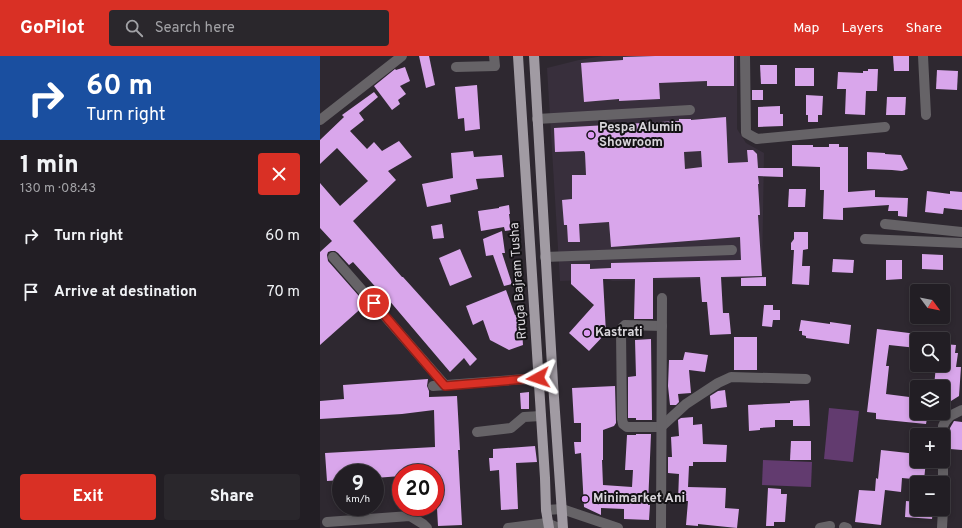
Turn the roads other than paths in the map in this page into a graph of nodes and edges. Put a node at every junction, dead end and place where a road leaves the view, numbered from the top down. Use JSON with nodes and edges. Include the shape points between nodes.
{"nodes":[{"id":1,"x":402,"y":56,"type":"edge"},
{"id":2,"x":494,"y":56,"type":"edge"},
{"id":3,"x":518,"y":56,"type":"edge"},
{"id":4,"x":534,"y":56,"type":"edge"},
{"id":5,"x":745,"y":56,"type":"edge"},
{"id":6,"x":923,"y":56,"type":"edge"},
{"id":7,"x":456,"y":67,"type":"dead end"},
{"id":8,"x":690,"y":110,"type":"dead end"},
{"id":9,"x":926,"y":115,"type":"dead end"},
{"id":10,"x":537,"y":119,"type":"junction"},
{"id":11,"x":320,"y":120,"type":"edge"},
{"id":12,"x":885,"y":128,"type":"dead end"},
{"id":13,"x":885,"y":224,"type":"dead end"},
{"id":14,"x":962,"y":232,"type":"edge"},
{"id":15,"x":865,"y":238,"type":"dead end"},
{"id":16,"x":962,"y":243,"type":"edge"},
{"id":17,"x":732,"y":250,"type":"dead end"},
{"id":18,"x":333,"y":257,"type":"dead end"},
{"id":19,"x":545,"y":257,"type":"junction"},
{"id":20,"x":662,"y":298,"type":"dead end"},
{"id":21,"x":662,"y":326,"type":"junction"},
{"id":22,"x":538,"y":378,"type":"junction"},
{"id":23,"x":806,"y":379,"type":"dead end"},
{"id":24,"x":433,"y":386,"type":"dead end"},
{"id":25,"x":445,"y":386,"type":"junction"},
{"id":26,"x":962,"y":410,"type":"edge"},
{"id":27,"x":541,"y":416,"type":"junction"},
{"id":28,"x":661,"y":427,"type":"junction"},
{"id":29,"x":477,"y":432,"type":"dead end"},
{"id":30,"x":943,"y":476,"type":"edge"},
{"id":31,"x":562,"y":509,"type":"junction"},
{"id":32,"x":546,"y":510,"type":"junction"},
{"id":33,"x":943,"y":516,"type":"edge"},
{"id":34,"x":327,"y":522,"type":"dead end"},
{"id":35,"x":548,"y":526,"type":"edge"},
{"id":36,"x":427,"y":528,"type":"edge"},
{"id":37,"x":508,"y":528,"type":"edge"},
{"id":38,"x":559,"y":528,"type":"edge"},
{"id":39,"x":563,"y":528,"type":"edge"},
{"id":40,"x":618,"y":528,"type":"edge"},
{"id":41,"x":661,"y":528,"type":"edge"},
{"id":42,"x":942,"y":528,"type":"edge"}],
"edges":[{"from":1,"to":11,"type":"street"},
{"from":2,"to":7,"type":"street","via":[[495,66]]},
{"from":3,"to":22,"type":"main road","name":"Rruga Bajram Tusha"},
{"from":4,"to":10,"type":"main road","name":"Rruga Bajram Tusha"},
{"from":5,"to":12,"type":"street","via":[[746,133],[757,140]]},
{"from":6,"to":9,"type":"street"},
{"from":8,"to":10,"type":"street"},
{"from":10,"to":19,"type":"main road","name":"Rruga Bajram Tusha"},
{"from":13,"to":14,"type":"street"},
{"from":15,"to":16,"type":"street"},
{"from":17,"to":19,"type":"street"},
{"from":18,"to":25,"type":"street"},
{"from":19,"to":31,"type":"main road","name":"Rruga Bajram Tusha"},
{"from":20,"to":21,"type":"street"},
{"from":21,"to":28,"type":"street"},
{"from":21,"to":28,"type":"street","via":[[625,326],[621,331],[623,424],[626,427]]},
{"from":22,"to":25,"type":"street"},
{"from":22,"to":27,"type":"main road","name":"Rruga Bajram Tusha"},
{"from":23,"to":28,"type":"street","via":[[732,378],[718,383],[686,404]]},
{"from":24,"to":25,"type":"street"},
{"from":26,"to":30,"type":"street","via":[[952,414],[943,426]]},
{"from":27,"to":29,"type":"street","via":[[524,417],[511,428]]},
{"from":27,"to":32,"type":"main road","name":"Rruga Bajram Tusha"},
{"from":28,"to":41,"type":"street"},
{"from":31,"to":32,"type":"street"},
{"from":31,"to":39,"type":"main road","name":"Rruga Bajram Tusha"},
{"from":31,"to":40,"type":"street"},
{"from":32,"to":35,"type":"main road","name":"Rruga Bajram Tusha"},
{"from":33,"to":42,"type":"street"},
{"from":34,"to":36,"type":"street","via":[[410,516]]},
{"from":35,"to":37,"type":"street"},
{"from":35,"to":38,"type":"street"}]}
